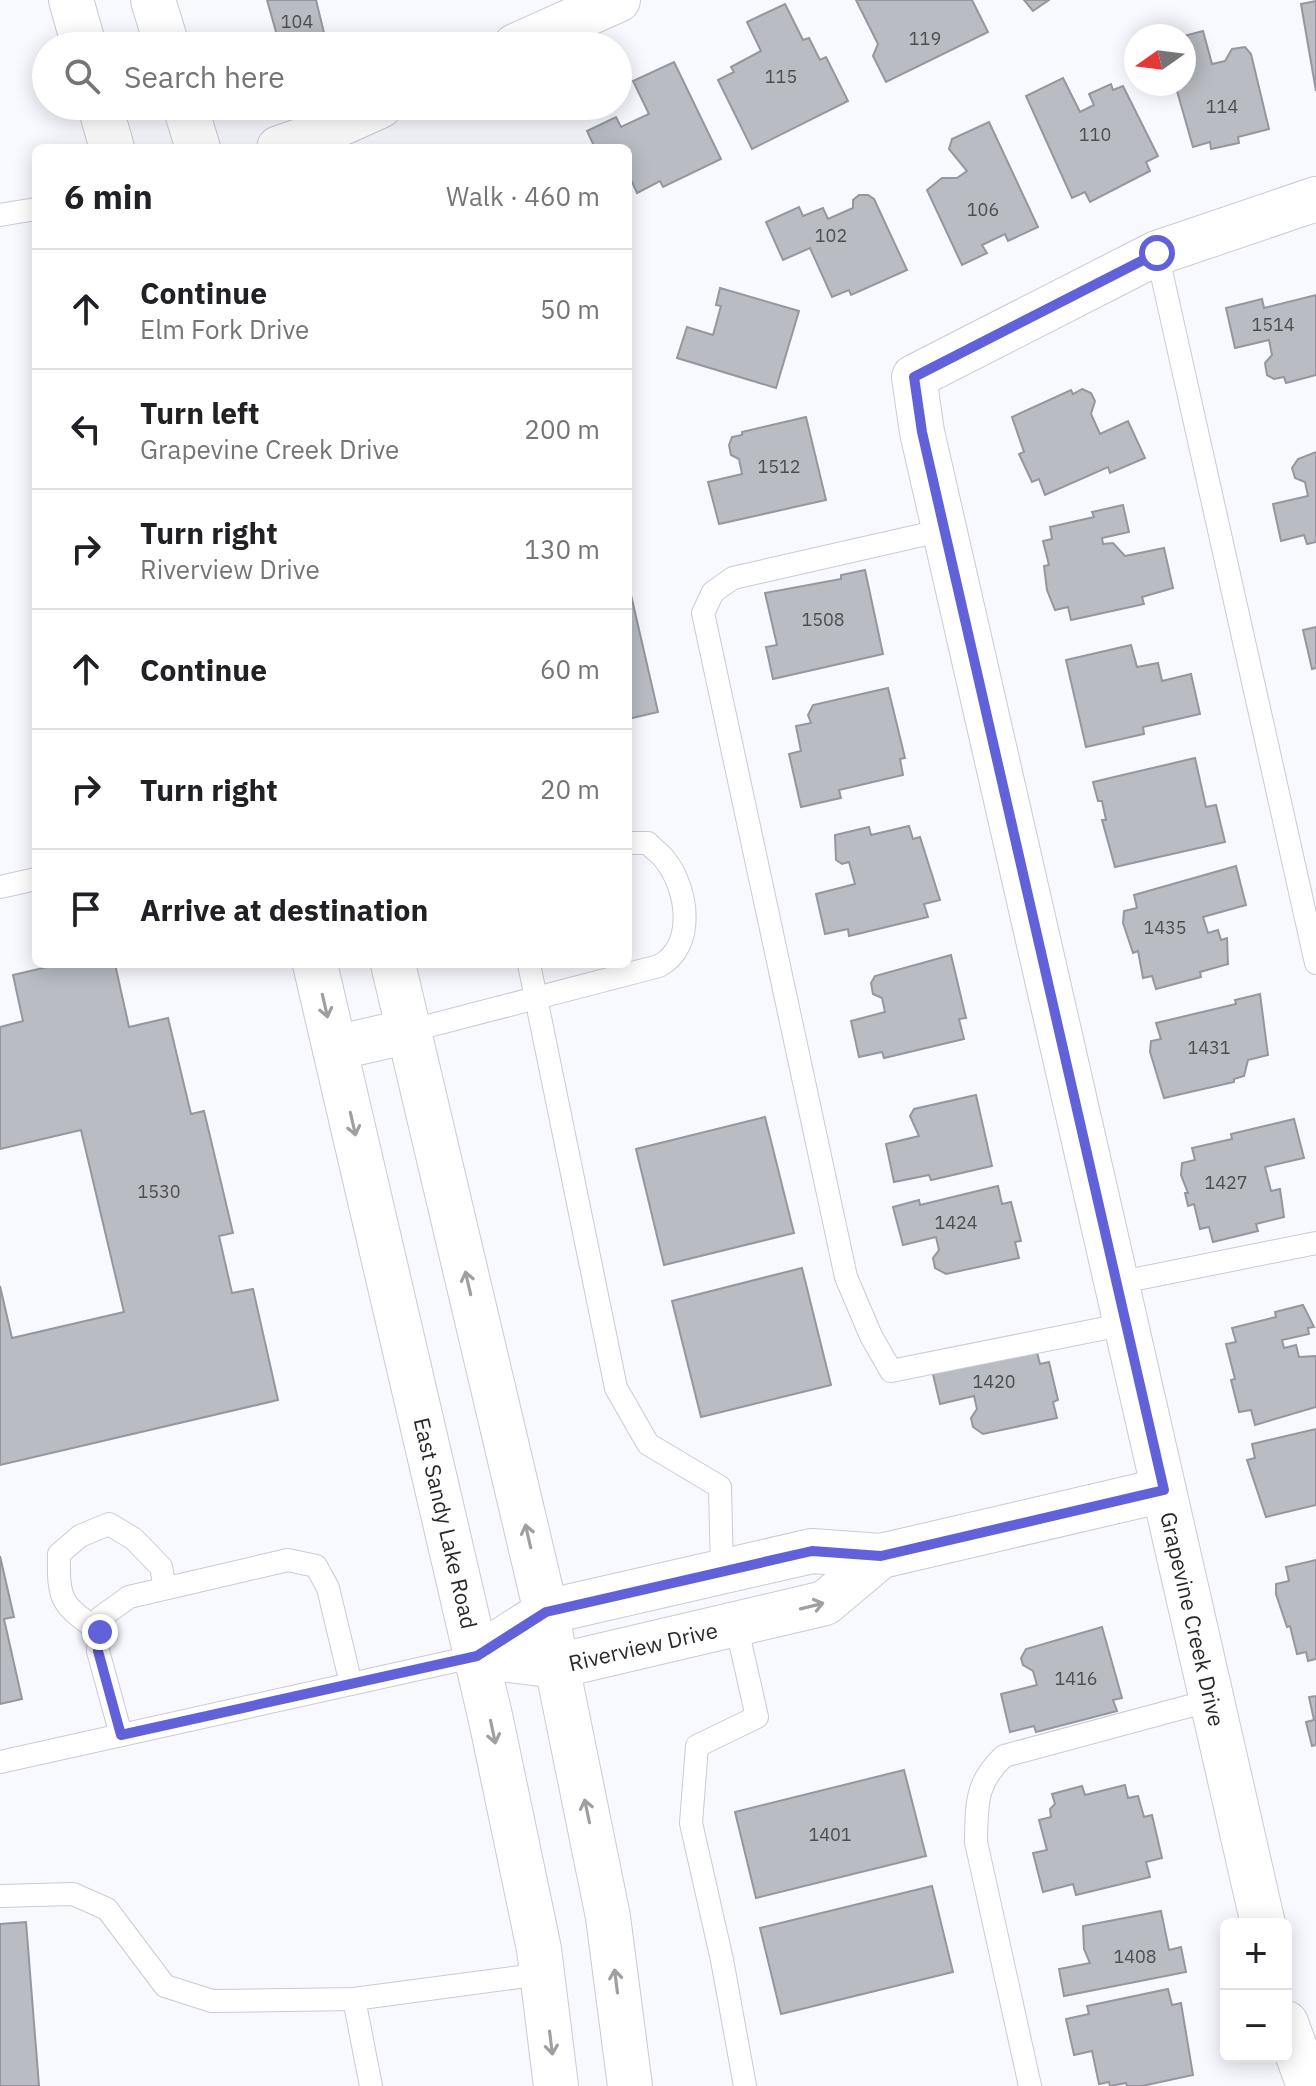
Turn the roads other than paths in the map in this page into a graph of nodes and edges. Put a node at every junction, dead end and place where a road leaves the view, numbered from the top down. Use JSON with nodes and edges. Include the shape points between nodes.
{"nodes":[{"id":1,"x":71,"y":0,"type":"edge"},
{"id":2,"x":153,"y":0,"type":"edge"},
{"id":3,"x":618,"y":0,"type":"edge"},
{"id":4,"x":80,"y":32,"type":"edge"},
{"id":5,"x":163,"y":32,"type":"edge"},
{"id":6,"x":546,"y":32,"type":"edge"},
{"id":7,"x":104,"y":120,"type":"edge"},
{"id":8,"x":189,"y":120,"type":"edge"},
{"id":9,"x":349,"y":120,"type":"edge"},
{"id":10,"x":111,"y":144,"type":"edge"},
{"id":11,"x":197,"y":144,"type":"edge"},
{"id":12,"x":291,"y":144,"type":"edge"},
{"id":13,"x":1316,"y":199,"type":"edge"},
{"id":14,"x":32,"y":210,"type":"edge"},
{"id":15,"x":0,"y":215,"type":"edge"},
{"id":16,"x":1157,"y":253,"type":"junction"},
{"id":17,"x":944,"y":530,"type":"junction"},
{"id":18,"x":632,"y":843,"type":"edge"},
{"id":19,"x":32,"y":880,"type":"edge"},
{"id":20,"x":0,"y":887,"type":"edge"},
{"id":21,"x":1316,"y":963,"type":"edge"},
{"id":22,"x":316,"y":968,"type":"edge"},
{"id":23,"x":394,"y":968,"type":"edge"},
{"id":24,"x":530,"y":968,"type":"edge"},
{"id":25,"x":536,"y":998,"type":"junction"},
{"id":26,"x":409,"y":1031,"type":"junction"},
{"id":27,"x":335,"y":1048,"type":"junction"},
{"id":28,"x":1316,"y":1243,"type":"edge"},
{"id":29,"x":1117,"y":1283,"type":"junction"},
{"id":30,"x":1126,"y":1324,"type":"junction"},
{"id":31,"x":1164,"y":1490,"type":"junction"},
{"id":32,"x":881,"y":1556,"type":"junction"},
{"id":33,"x":722,"y":1571,"type":"junction"},
{"id":34,"x":165,"y":1588,"type":"junction"},
{"id":35,"x":546,"y":1612,"type":"junction"},
{"id":36,"x":736,"y":1624,"type":"junction"},
{"id":37,"x":100,"y":1632,"type":"junction"},
{"id":38,"x":477,"y":1656,"type":"junction"},
{"id":39,"x":557,"y":1666,"type":"junction"},
{"id":40,"x":351,"y":1684,"type":"junction"},
{"id":41,"x":1212,"y":1700,"type":"junction"},
{"id":42,"x":121,"y":1735,"type":"junction"},
{"id":43,"x":0,"y":1762,"type":"edge"},
{"id":44,"x":0,"y":1896,"type":"edge"},
{"id":45,"x":1262,"y":1918,"type":"edge"},
{"id":46,"x":542,"y":1974,"type":"junction"},
{"id":47,"x":354,"y":1999,"type":"junction"},
{"id":48,"x":1292,"y":2039,"type":"edge"},
{"id":49,"x":371,"y":2086,"type":"edge"},
{"id":50,"x":556,"y":2086,"type":"edge"},
{"id":51,"x":630,"y":2086,"type":"edge"},
{"id":52,"x":745,"y":2086,"type":"edge"},
{"id":53,"x":1030,"y":2086,"type":"edge"},
{"id":54,"x":1309,"y":2086,"type":"edge"}],
"edges":[{"from":1,"to":4,"type":"street"},
{"from":2,"to":5,"type":"street"},
{"from":3,"to":6,"type":"street"},
{"from":7,"to":10,"type":"street"},
{"from":8,"to":11,"type":"street"},
{"from":9,"to":12,"type":"street"},
{"from":13,"to":16,"type":"street"},
{"from":14,"to":15,"type":"lane"},
{"from":16,"to":17,"type":"street","name":"Grapevine Creek Drive","via":[[914,377]]},
{"from":16,"to":21,"type":"lane"},
{"from":17,"to":29,"type":"street","name":"Grapevine Creek Drive"},
{"from":17,"to":30,"type":"lane","via":[[733,578],[713,592],[703,613],[846,1277],[891,1371]]},
{"from":18,"to":25,"type":"lane","via":[[648,843],[676,880],[684,908],[683,937],[676,952],[659,966]]},
{"from":19,"to":20,"type":"lane"},
{"from":22,"to":27,"type":"street","name":"East Sandy Lake Road","one_way":true},
{"from":23,"to":26,"type":"street"},
{"from":24,"to":25,"type":"lane"},
{"from":25,"to":26,"type":"lane"},
{"from":25,"to":33,"type":"lane","via":[[616,1388],[648,1444],[720,1487]]},
{"from":26,"to":27,"type":"street"},
{"from":35,"to":26,"type":"street","one_way":true},
{"from":27,"to":38,"type":"street","name":"East Sandy Lake Road","one_way":true},
{"from":28,"to":29,"type":"lane"},
{"from":29,"to":30,"type":"street","name":"Grapevine Creek Drive"},
{"from":30,"to":31,"type":"street","name":"Grapevine Creek Drive"},
{"from":31,"to":32,"type":"street","name":"Riverview Drive"},
{"from":31,"to":41,"type":"street","name":"Grapevine Creek Drive"},
{"from":32,"to":33,"type":"street","name":"Riverview Drive","via":[[812,1551]]},
{"from":36,"to":32,"type":"street","name":"Riverview Drive","one_way":true,"via":[[825,1603]]},
{"from":33,"to":35,"type":"street","name":"Riverview Drive"},
{"from":33,"to":36,"type":"street","name":"Riverview Drive"},
{"from":34,"to":37,"type":"lane","via":[[129,1597],[101,1617]]},
{"from":34,"to":37,"type":"lane","via":[[161,1567],[134,1539],[109,1524],[80,1536],[59,1554],[59,1584],[68,1608]]},
{"from":34,"to":40,"type":"lane","via":[[288,1560],[316,1566],[328,1588]]},
{"from":35,"to":38,"type":"street","name":"Riverview Drive"},
{"from":35,"to":39,"type":"street"},
{"from":36,"to":39,"type":"street","name":"Riverview Drive"},
{"from":36,"to":52,"type":"lane","via":[[757,1717],[697,1746],[691,1823]]},
{"from":37,"to":42,"type":"lane","via":[[98,1651]]},
{"from":38,"to":39,"type":"street","name":"Riverview Drive"},
{"from":38,"to":40,"type":"lane"},
{"from":38,"to":46,"type":"street","name":"East Sandy Lake Road","one_way":true},
{"from":51,"to":39,"type":"street","one_way":true,"via":[[608,1917]]},
{"from":40,"to":42,"type":"lane"},
{"from":41,"to":45,"type":"street","name":"Grapevine Creek Drive"},
{"from":41,"to":53,"type":"lane","via":[[1004,1756],[987,1771],[977,1801],[976,1842]]},
{"from":42,"to":43,"type":"lane"},
{"from":44,"to":47,"type":"lane","via":[[73,1894],[107,1909],[165,1986],[212,2001]]},
{"from":46,"to":47,"type":"lane"},
{"from":46,"to":50,"type":"street","name":"East Sandy Lake Road","one_way":true},
{"from":47,"to":49,"type":"lane"},
{"from":48,"to":54,"type":"street"}]}
